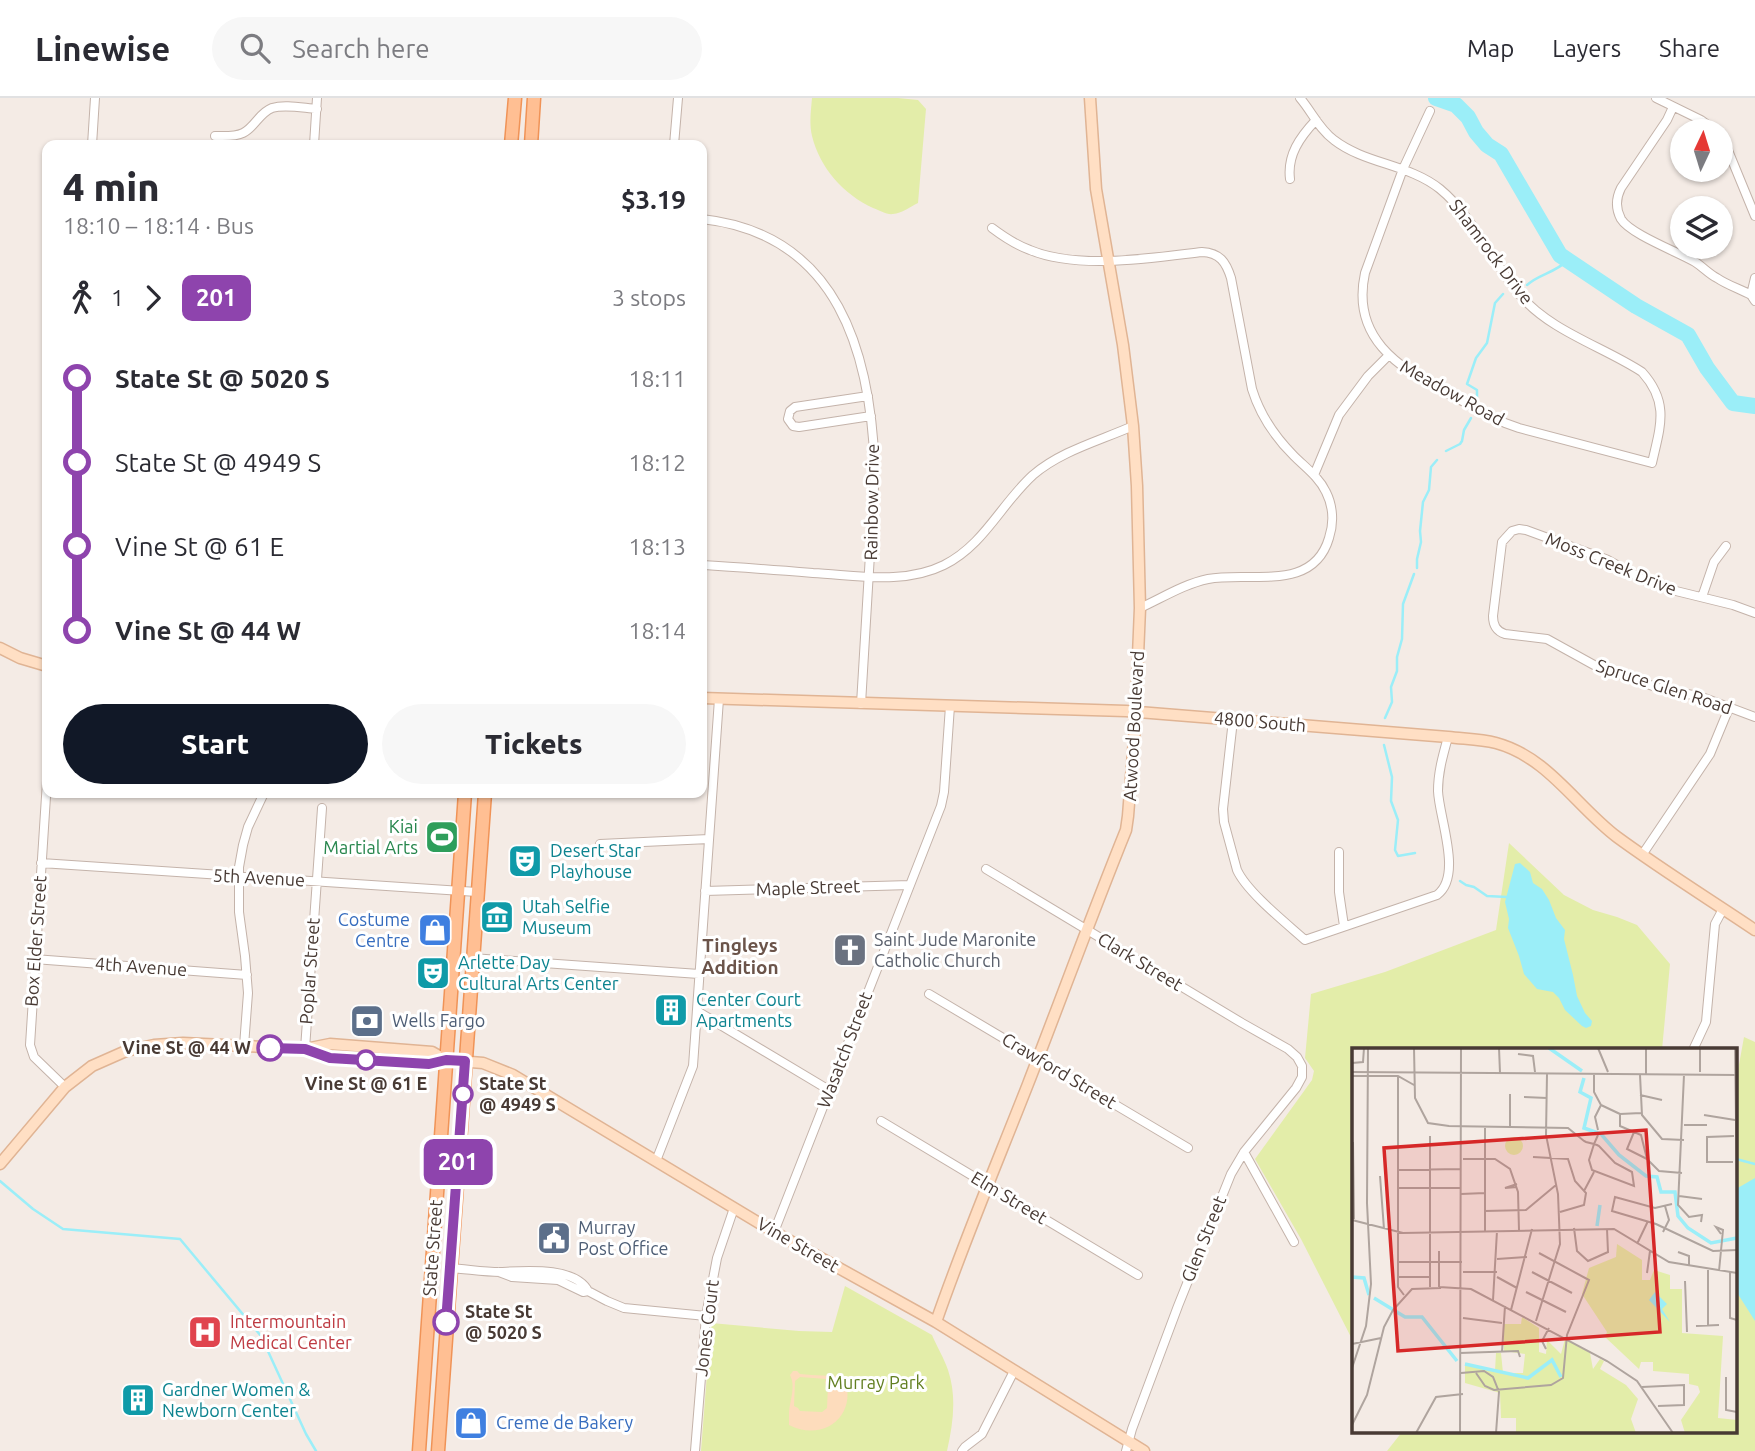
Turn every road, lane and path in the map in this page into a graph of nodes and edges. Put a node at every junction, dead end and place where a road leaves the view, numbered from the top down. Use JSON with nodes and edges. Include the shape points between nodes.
{"nodes":[{"id":1,"x":95,"y":98,"type":"edge"},
{"id":2,"x":317,"y":98,"type":"edge"},
{"id":3,"x":514,"y":98,"type":"edge"},
{"id":4,"x":534,"y":98,"type":"edge"},
{"id":5,"x":678,"y":98,"type":"edge"},
{"id":6,"x":1090,"y":98,"type":"edge"},
{"id":7,"x":1300,"y":98,"type":"edge"},
{"id":8,"x":1656,"y":98,"type":"edge"},
{"id":9,"x":1673,"y":107,"type":"junction"},
{"id":10,"x":317,"y":108,"type":"junction"},
{"id":11,"x":1430,"y":111,"type":"dead end"},
{"id":12,"x":1699,"y":119,"type":"edge"},
{"id":13,"x":1316,"y":120,"type":"junction"},
{"id":14,"x":215,"y":136,"type":"dead end"},
{"id":15,"x":92,"y":140,"type":"edge"},
{"id":16,"x":314,"y":140,"type":"edge"},
{"id":17,"x":511,"y":140,"type":"edge"},
{"id":18,"x":531,"y":140,"type":"edge"},
{"id":19,"x":674,"y":140,"type":"edge"},
{"id":20,"x":1733,"y":162,"type":"edge"},
{"id":21,"x":1403,"y":169,"type":"junction"},
{"id":22,"x":1290,"y":179,"type":"dead end"},
{"id":23,"x":1755,"y":216,"type":"edge"},
{"id":24,"x":707,"y":220,"type":"edge"},
{"id":25,"x":992,"y":228,"type":"dead end"},
{"id":26,"x":1108,"y":261,"type":"junction"},
{"id":27,"x":1755,"y":278,"type":"edge"},
{"id":28,"x":1753,"y":298,"type":"edge"},
{"id":29,"x":1388,"y":356,"type":"junction"},
{"id":30,"x":868,"y":396,"type":"junction"},
{"id":31,"x":872,"y":416,"type":"junction"},
{"id":32,"x":1133,"y":426,"type":"junction"},
{"id":33,"x":1652,"y":463,"type":"joint"},
{"id":34,"x":1314,"y":475,"type":"junction"},
{"id":35,"x":1726,"y":546,"type":"dead end"},
{"id":36,"x":707,"y":565,"type":"edge"},
{"id":37,"x":870,"y":576,"type":"junction"},
{"id":38,"x":1702,"y":597,"type":"junction"},
{"id":39,"x":1140,"y":608,"type":"junction"},
{"id":40,"x":1755,"y":613,"type":"edge"},
{"id":41,"x":1496,"y":629,"type":"joint"},
{"id":42,"x":0,"y":648,"type":"edge"},
{"id":43,"x":42,"y":665,"type":"edge"},
{"id":44,"x":707,"y":698,"type":"edge"},
{"id":45,"x":719,"y":699,"type":"junction"},
{"id":46,"x":861,"y":704,"type":"junction"},
{"id":47,"x":950,"y":706,"type":"junction"},
{"id":48,"x":1729,"y":708,"type":"junction"},
{"id":49,"x":1136,"y":712,"type":"junction"},
{"id":50,"x":1755,"y":717,"type":"edge"},
{"id":51,"x":1233,"y":720,"type":"junction"},
{"id":52,"x":1448,"y":737,"type":"junction"},
{"id":53,"x":46,"y":798,"type":"edge"},
{"id":54,"x":262,"y":798,"type":"edge"},
{"id":55,"x":466,"y":798,"type":"edge"},
{"id":56,"x":485,"y":798,"type":"edge"},
{"id":57,"x":322,"y":808,"type":"dead end"},
{"id":58,"x":709,"y":839,"type":"junction"},
{"id":59,"x":600,"y":844,"type":"dead end"},
{"id":60,"x":1339,"y":852,"type":"dead end"},
{"id":61,"x":1642,"y":855,"type":"junction"},
{"id":62,"x":41,"y":863,"type":"junction"},
{"id":63,"x":986,"y":869,"type":"dead end"},
{"id":64,"x":239,"y":877,"type":"junction"},
{"id":65,"x":317,"y":881,"type":"junction"},
{"id":66,"x":910,"y":885,"type":"junction"},
{"id":67,"x":459,"y":890,"type":"junction"},
{"id":68,"x":705,"y":891,"type":"junction"},
{"id":69,"x":477,"y":892,"type":"junction"},
{"id":70,"x":1723,"y":909,"type":"junction"},
{"id":71,"x":1344,"y":926,"type":"junction"},
{"id":72,"x":1086,"y":930,"type":"junction"},
{"id":73,"x":1755,"y":930,"type":"edge"},
{"id":74,"x":472,"y":958,"type":"junction"},
{"id":75,"x":34,"y":959,"type":"junction"},
{"id":76,"x":699,"y":974,"type":"junction"},
{"id":77,"x":247,"y":975,"type":"junction"},
{"id":78,"x":929,"y":994,"type":"dead end"},
{"id":79,"x":696,"y":1011,"type":"junction"},
{"id":80,"x":244,"y":1046,"type":"junction"},
{"id":81,"x":1694,"y":1048,"type":"edge"},
{"id":82,"x":305,"y":1049,"type":"junction"},
{"id":83,"x":1294,"y":1054,"type":"joint"},
{"id":84,"x":1038,"y":1059,"type":"junction"},
{"id":85,"x":446,"y":1060,"type":"junction"},
{"id":86,"x":465,"y":1061,"type":"junction"},
{"id":87,"x":65,"y":1087,"type":"junction"},
{"id":88,"x":829,"y":1090,"type":"junction"},
{"id":89,"x":881,"y":1121,"type":"dead end"},
{"id":90,"x":1188,"y":1148,"type":"dead end"},
{"id":91,"x":1244,"y":1152,"type":"junction"},
{"id":92,"x":656,"y":1161,"type":"junction"},
{"id":93,"x":0,"y":1164,"type":"edge"},
{"id":94,"x":989,"y":1185,"type":"junction"},
{"id":95,"x":734,"y":1208,"type":"junction"},
{"id":96,"x":774,"y":1232,"type":"junction"},
{"id":97,"x":1294,"y":1242,"type":"dead end"},
{"id":98,"x":450,"y":1268,"type":"junction"},
{"id":99,"x":1138,"y":1275,"type":"dead end"},
{"id":100,"x":706,"y":1316,"type":"junction"},
{"id":101,"x":936,"y":1322,"type":"junction"},
{"id":102,"x":1014,"y":1371,"type":"junction"},
{"id":103,"x":1127,"y":1446,"type":"edge"},
{"id":104,"x":419,"y":1451,"type":"edge"},
{"id":105,"x":438,"y":1451,"type":"edge"},
{"id":106,"x":695,"y":1451,"type":"edge"},
{"id":107,"x":962,"y":1451,"type":"edge"},
{"id":108,"x":1144,"y":1451,"type":"edge"}],
"edges":[{"from":1,"to":15,"type":"street"},
{"from":2,"to":10,"type":"street"},
{"from":3,"to":17,"type":"main road"},
{"from":4,"to":18,"type":"main road"},
{"from":5,"to":19,"type":"street"},
{"from":6,"to":26,"type":"street","name":"Atwood Boulevard","via":[[1096,189]]},
{"from":7,"to":13,"type":"street","name":"Shamrock Drive"},
{"from":8,"to":9,"type":"street"},
{"from":9,"to":12,"type":"street"},
{"from":9,"to":28,"type":"street","via":[[1617,196],[1620,218]]},
{"from":10,"to":14,"type":"street","via":[[274,108],[245,132]]},
{"from":10,"to":16,"type":"street"},
{"from":11,"to":21,"type":"street","name":"Meadow Road"},
{"from":13,"to":21,"type":"street","name":"Shamrock Drive","via":[[1351,150]]},
{"from":13,"to":22,"type":"street","via":[[1291,158]]},
{"from":20,"to":23,"type":"street"},
{"from":21,"to":29,"type":"street","name":"Meadow Road","via":[[1362,285],[1367,321]]},
{"from":21,"to":33,"type":"street","name":"Shamrock Drive","via":[[1436,186],[1455,203],[1531,306],[1642,372],[1657,395],[1661,416]]},
{"from":24,"to":30,"type":"street","name":"Rainbow Drive","via":[[770,239],[814,273],[847,322]]},
{"from":25,"to":26,"type":"street","via":[[1047,256]]},
{"from":26,"to":32,"type":"street","name":"Atwood Boulevard"},
{"from":26,"to":34,"type":"street","via":[[1202,252],[1224,261],[1257,407],[1278,438]]},
{"from":27,"to":28,"type":"street"},
{"from":29,"to":33,"type":"street","name":"Meadow Road","via":[[1418,378],[1505,423]]},
{"from":29,"to":34,"type":"street","via":[[1339,415]]},
{"from":30,"to":31,"type":"street","name":"Rainbow Drive"},
{"from":30,"to":31,"type":"street","via":[[794,407],[788,419],[799,427]]},
{"from":31,"to":37,"type":"street","name":"Rainbow Drive","via":[[875,480]]},
{"from":32,"to":37,"type":"street","via":[[1045,466],[955,559],[918,574]]},
{"from":32,"to":39,"type":"street","name":"Atwood Boulevard"},
{"from":34,"to":39,"type":"street","via":[[1327,493],[1332,519],[1328,543],[1314,562],[1296,573],[1273,578],[1208,579]]},
{"from":35,"to":38,"type":"street","via":[[1714,562]]},
{"from":36,"to":37,"type":"street"},
{"from":37,"to":46,"type":"street","name":"Rainbow Drive"},
{"from":38,"to":40,"type":"street","name":"Moss Creek Drive"},
{"from":38,"to":41,"type":"street","name":"Moss Creek Drive","via":[[1644,580],[1608,560],[1526,530],[1515,530],[1502,542],[1493,616]]},
{"from":39,"to":49,"type":"street","name":"Atwood Boulevard"},
{"from":41,"to":48,"type":"street","name":"Spruce Glen Road","via":[[1505,635],[1547,639],[1594,665]]},
{"from":42,"to":43,"type":"street"},
{"from":44,"to":45,"type":"street","name":"4800 South"},
{"from":45,"to":46,"type":"street","name":"4800 South"},
{"from":45,"to":58,"type":"street"},
{"from":46,"to":47,"type":"street","name":"4800 South"},
{"from":47,"to":49,"type":"street","name":"4800 South"},
{"from":47,"to":66,"type":"street","name":"Wasatch Street","via":[[943,797]]},
{"from":48,"to":50,"type":"street","name":"Spruce Glen Road"},
{"from":48,"to":61,"type":"street","via":[[1712,750]]},
{"from":49,"to":51,"type":"street","name":"4800 South"},
{"from":49,"to":72,"type":"street","name":"Atwood Boulevard","via":[[1126,830]]},
{"from":51,"to":52,"type":"street","name":"4800 South"},
{"from":51,"to":71,"type":"street","via":[[1223,809],[1240,876],[1305,940]]},
{"from":52,"to":61,"type":"street","name":"4800 South","via":[[1496,743],[1531,758]]},
{"from":52,"to":71,"type":"street","via":[[1438,792],[1448,847],[1443,890]]},
{"from":53,"to":62,"type":"street","name":"Box Elder Street"},
{"from":54,"to":64,"type":"street","via":[[245,836]]},
{"from":55,"to":67,"type":"main road","name":"State Street"},
{"from":56,"to":69,"type":"main road","name":"State Street"},
{"from":57,"to":65,"type":"street","name":"Poplar Street"},
{"from":58,"to":59,"type":"street"},
{"from":58,"to":68,"type":"street"},
{"from":60,"to":71,"type":"street"},
{"from":61,"to":70,"type":"street","name":"4800 South"},
{"from":62,"to":64,"type":"street","name":"5th Avenue"},
{"from":62,"to":75,"type":"street","name":"Box Elder Street"},
{"from":63,"to":72,"type":"street","name":"Clark Street"},
{"from":64,"to":65,"type":"street","name":"5th Avenue"},
{"from":64,"to":77,"type":"street"},
{"from":65,"to":67,"type":"street","name":"5th Avenue"},
{"from":65,"to":82,"type":"street","name":"Poplar Street"},
{"from":66,"to":68,"type":"street","name":"Maple Street"},
{"from":66,"to":88,"type":"street","name":"Wasatch Street"},
{"from":67,"to":69,"type":"street","name":"5th Avenue"},
{"from":67,"to":85,"type":"main road","name":"State Street"},
{"from":68,"to":76,"type":"street"},
{"from":69,"to":74,"type":"main road","name":"State Street"},
{"from":70,"to":73,"type":"street","name":"4800 South"},
{"from":70,"to":81,"type":"street","via":[[1715,924],[1706,1022]]},
{"from":72,"to":83,"type":"street","name":"Clark Street"},
{"from":72,"to":84,"type":"street","name":"Atwood Boulevard"},
{"from":74,"to":76,"type":"street"},
{"from":74,"to":86,"type":"main road","name":"State Street"},
{"from":75,"to":77,"type":"street","name":"4th Avenue"},
{"from":75,"to":87,"type":"street","name":"Box Elder Street","via":[[31,1051]]},
{"from":76,"to":79,"type":"street"},
{"from":77,"to":80,"type":"street"},
{"from":78,"to":84,"type":"street","name":"Crawford Street"},
{"from":79,"to":88,"type":"street"},
{"from":79,"to":92,"type":"street","via":[[692,1069]]},
{"from":80,"to":82,"type":"street","name":"Vine Street"},
{"from":80,"to":87,"type":"street","name":"Vine Street","via":[[141,1047],[92,1066]]},
{"from":82,"to":85,"type":"street","name":"Vine Street","via":[[330,1058],[429,1064]]},
{"from":83,"to":91,"type":"street","name":"Glen Street","via":[[1302,1066],[1300,1083]]},
{"from":84,"to":90,"type":"street","name":"Crawford Street"},
{"from":84,"to":94,"type":"street","name":"Atwood Boulevard"},
{"from":85,"to":86,"type":"street","name":"Vine Street"},
{"from":85,"to":104,"type":"main road","name":"State Street"},
{"from":86,"to":92,"type":"street","name":"Vine Street","via":[[513,1075]]},
{"from":86,"to":98,"type":"main road","name":"State Street"},
{"from":87,"to":93,"type":"street","name":"Vine Street"},
{"from":88,"to":96,"type":"street","name":"Wasatch Street"},
{"from":89,"to":94,"type":"street","name":"Elm Street"},
{"from":91,"to":97,"type":"street"},
{"from":91,"to":103,"type":"street","name":"Glen Street","via":[[1178,1306]]},
{"from":92,"to":95,"type":"street","name":"Vine Street"},
{"from":94,"to":99,"type":"street","name":"Elm Street"},
{"from":94,"to":101,"type":"street","name":"Atwood Boulevard"},
{"from":95,"to":96,"type":"street","name":"Vine Street"},
{"from":95,"to":100,"type":"street","name":"Jones Court","via":[[717,1258]]},
{"from":96,"to":101,"type":"street","name":"Vine Street"},
{"from":98,"to":100,"type":"street","via":[[558,1280],[624,1308]]},
{"from":98,"to":105,"type":"main road","name":"State Street"},
{"from":100,"to":106,"type":"street","name":"Jones Court"},
{"from":101,"to":102,"type":"street","name":"Vine Street"},
{"from":102,"to":103,"type":"street","name":"Vine Street"},
{"from":102,"to":107,"type":"street","via":[[982,1434]]},
{"from":103,"to":108,"type":"street","name":"Vine Street"}]}
